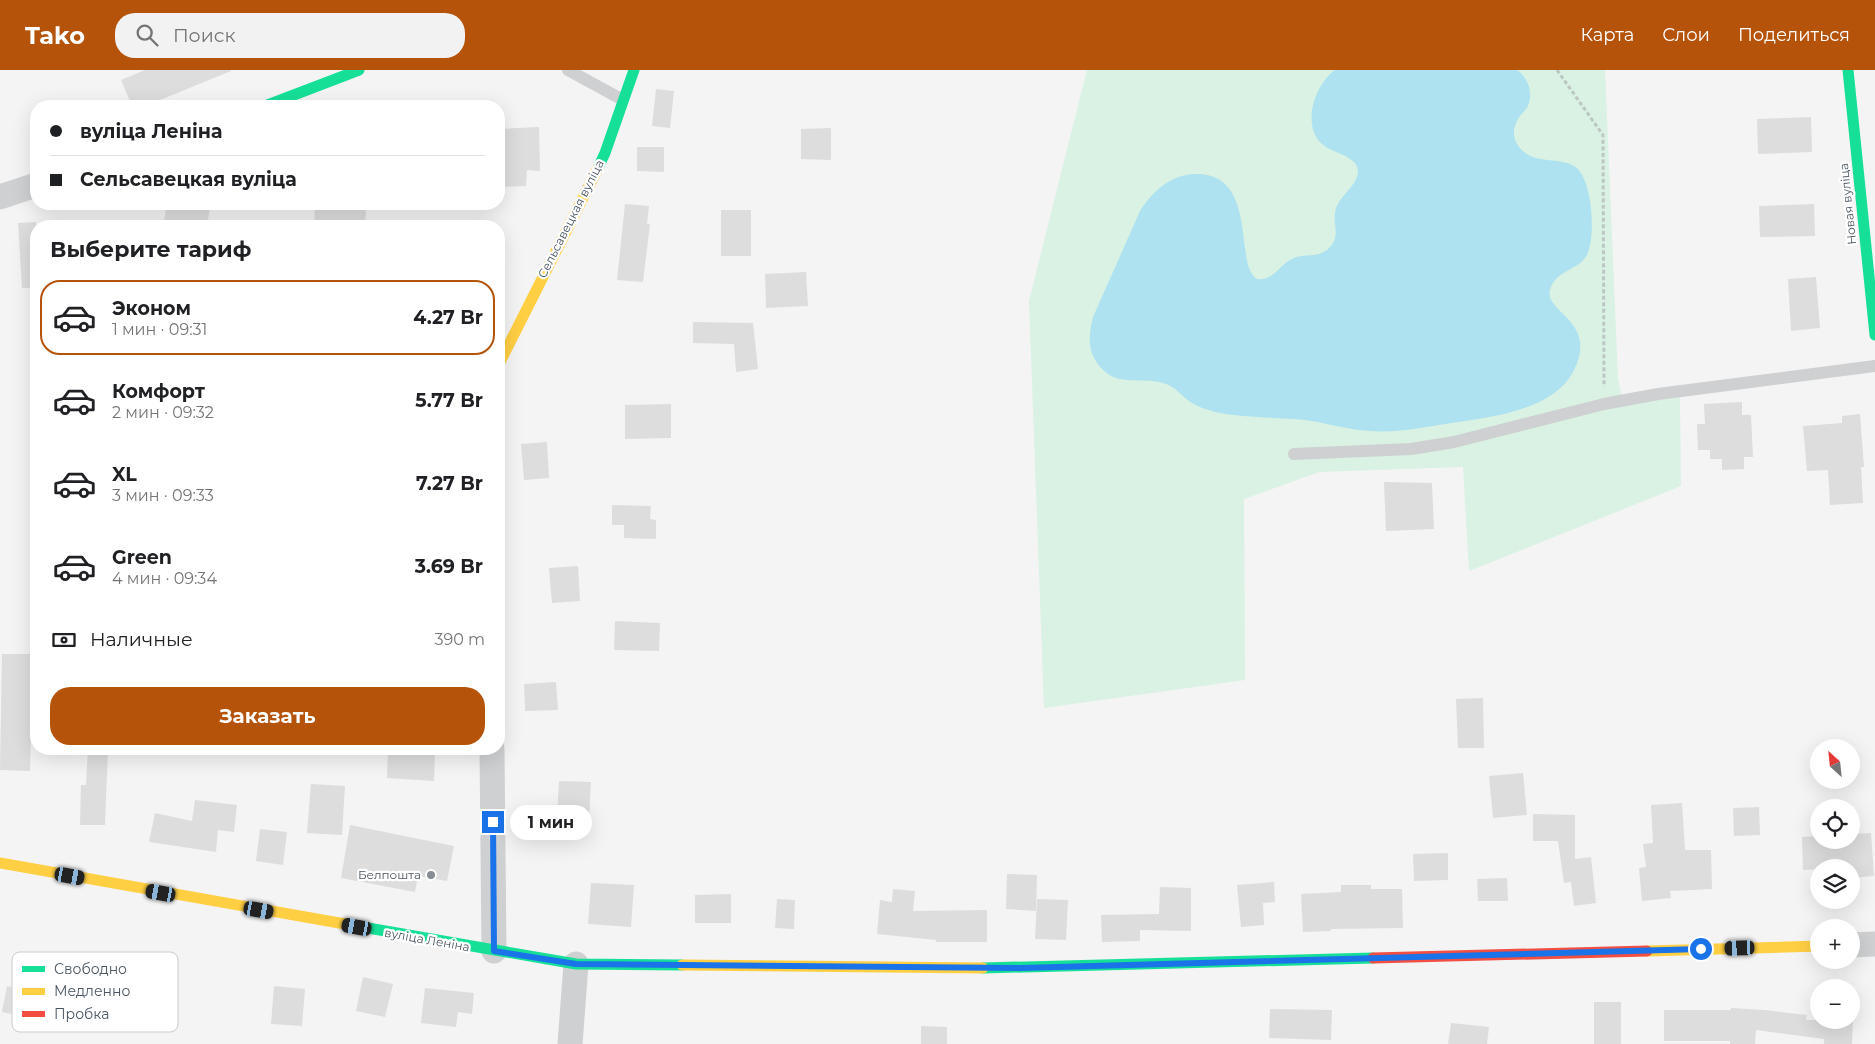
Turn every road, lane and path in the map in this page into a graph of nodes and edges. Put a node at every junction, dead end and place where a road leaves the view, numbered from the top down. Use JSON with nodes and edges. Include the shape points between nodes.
{"nodes":[{"id":1,"x":359,"y":70,"type":"edge"},
{"id":2,"x":568,"y":70,"type":"edge"},
{"id":3,"x":634,"y":70,"type":"edge"},
{"id":4,"x":1557,"y":70,"type":"edge"},
{"id":5,"x":1848,"y":70,"type":"edge"},
{"id":6,"x":281,"y":100,"type":"edge"},
{"id":7,"x":623,"y":100,"type":"junction"},
{"id":8,"x":30,"y":187,"type":"edge"},
{"id":9,"x":0,"y":197,"type":"edge"},
{"id":10,"x":1875,"y":335,"type":"edge"},
{"id":11,"x":505,"y":352,"type":"edge"},
{"id":12,"x":1875,"y":366,"type":"edge"},
{"id":13,"x":1604,"y":404,"type":"junction"},
{"id":14,"x":1294,"y":454,"type":"dead end"},
{"id":15,"x":492,"y":755,"type":"edge"},
{"id":16,"x":0,"y":864,"type":"edge"},
{"id":17,"x":1875,"y":944,"type":"edge"},
{"id":18,"x":1860,"y":945,"type":"edge"},
{"id":19,"x":1810,"y":946,"type":"edge"},
{"id":20,"x":494,"y":951,"type":"junction"},
{"id":21,"x":576,"y":964,"type":"junction"},
{"id":22,"x":570,"y":1044,"type":"edge"}],
"edges":[{"from":1,"to":6,"type":"street"},
{"from":2,"to":7,"type":"lane"},
{"from":3,"to":7,"type":"street","name":"Сельсавецкая вуліца"},
{"from":4,"to":13,"type":"path","via":[[1603,135]]},
{"from":5,"to":10,"type":"street","name":"Новая вуліца"},
{"from":7,"to":11,"type":"street","name":"Сельсавецкая вуліца","via":[[605,153]]},
{"from":8,"to":9,"type":"street"},
{"from":12,"to":13,"type":"lane"},
{"from":13,"to":14,"type":"lane","via":[[1454,442],[1411,449]]},
{"from":15,"to":20,"type":"street"},
{"from":16,"to":20,"type":"street","name":"вуліца Леніна"},
{"from":17,"to":18,"type":"street"},
{"from":19,"to":21,"type":"street","name":"вуліца Леніна","via":[[1021,968]]},
{"from":20,"to":21,"type":"street","name":"вуліца Леніна"},
{"from":21,"to":22,"type":"street"}]}
